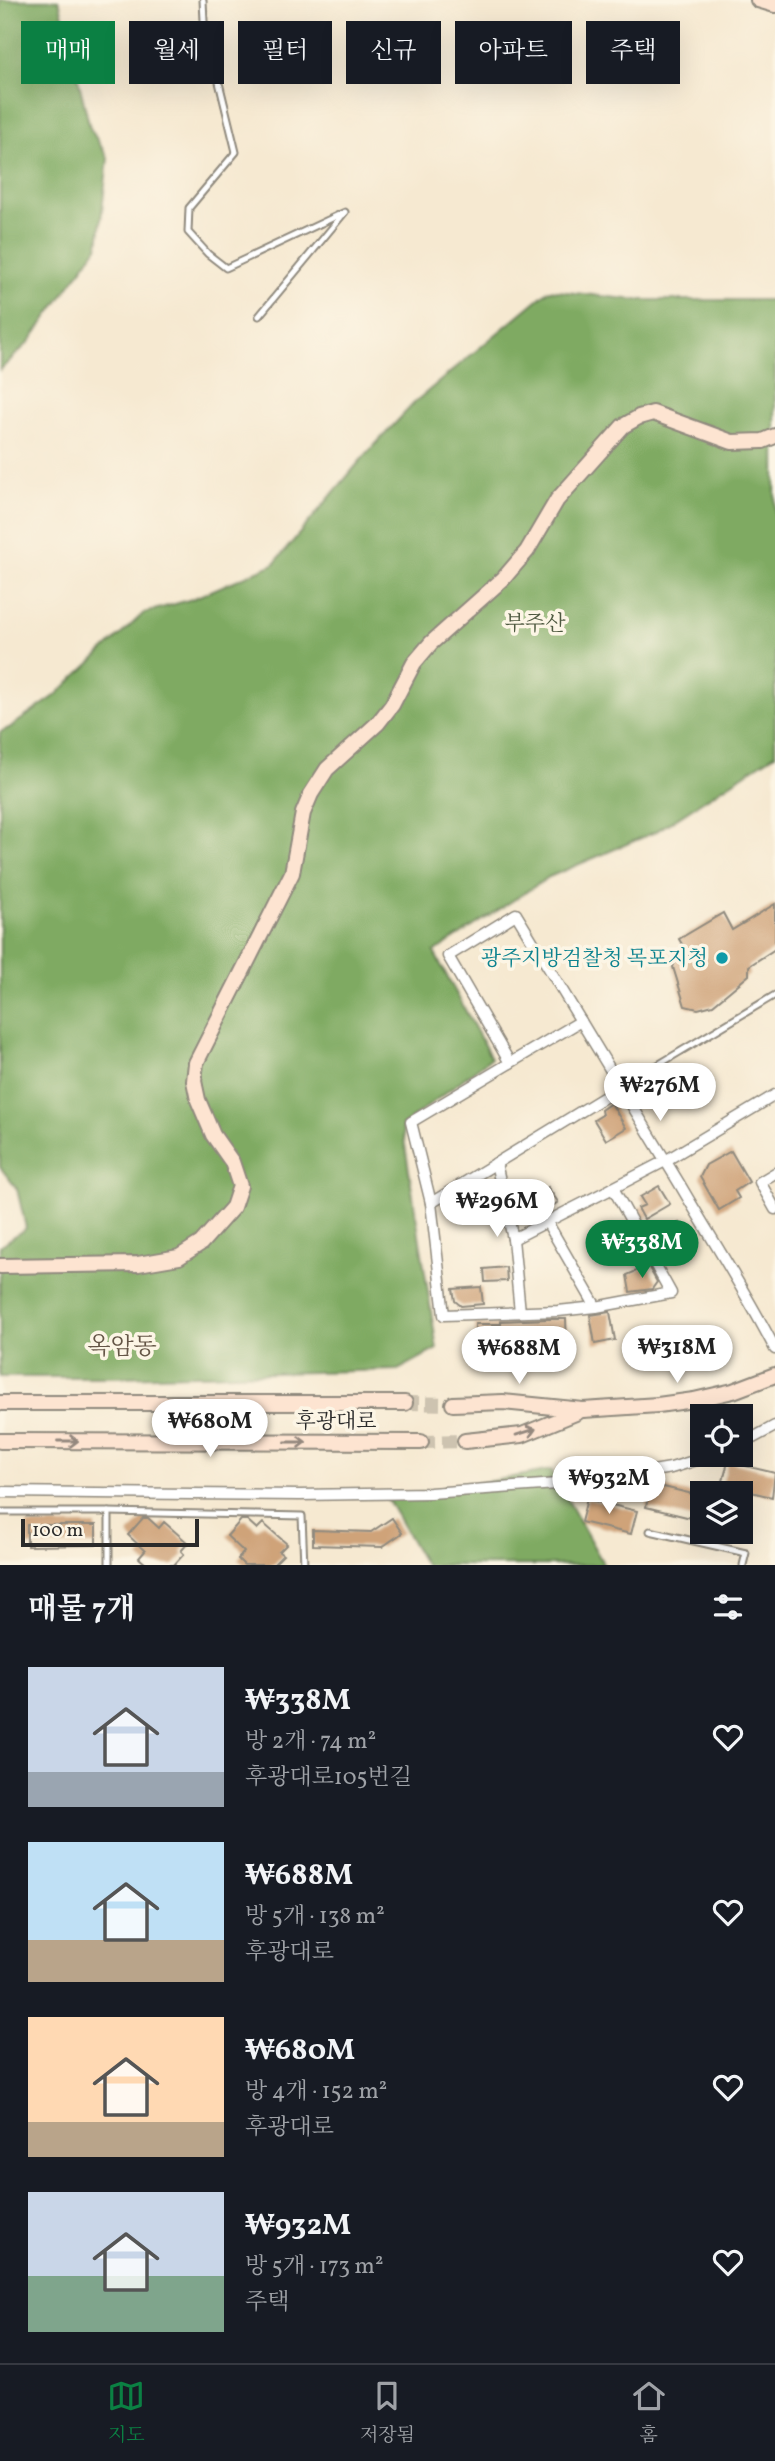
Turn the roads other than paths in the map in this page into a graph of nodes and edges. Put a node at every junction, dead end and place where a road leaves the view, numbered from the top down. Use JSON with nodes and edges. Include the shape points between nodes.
{"nodes":[{"id":1,"x":203,"y":0,"type":"edge"},
{"id":2,"x":758,"y":0,"type":"edge"},
{"id":3,"x":775,"y":5,"type":"edge"},
{"id":4,"x":259,"y":316,"type":"dead end"},
{"id":5,"x":775,"y":436,"type":"edge"},
{"id":6,"x":775,"y":995,"type":"edge"},
{"id":7,"x":581,"y":1021,"type":"junction"},
{"id":8,"x":510,"y":1063,"type":"junction"},
{"id":9,"x":621,"y":1087,"type":"junction"},
{"id":10,"x":775,"y":1095,"type":"edge"},
{"id":11,"x":665,"y":1161,"type":"junction"},
{"id":12,"x":496,"y":1163,"type":"junction"},
{"id":13,"x":775,"y":1173,"type":"edge"},
{"id":14,"x":613,"y":1188,"type":"junction"},
{"id":15,"x":431,"y":1203,"type":"junction"},
{"id":16,"x":775,"y":1209,"type":"edge"},
{"id":17,"x":547,"y":1222,"type":"junction"},
{"id":18,"x":513,"y":1239,"type":"junction"},
{"id":19,"x":0,"y":1266,"type":"edge"},
{"id":20,"x":596,"y":1307,"type":"junction"},
{"id":21,"x":520,"y":1312,"type":"junction"},
{"id":22,"x":775,"y":1349,"type":"edge"},
{"id":23,"x":775,"y":1375,"type":"edge"},
{"id":24,"x":0,"y":1403,"type":"edge"},
{"id":25,"x":405,"y":1403,"type":"tunnel mouth"},
{"id":26,"x":453,"y":1404,"type":"tunnel mouth"},
{"id":27,"x":583,"y":1410,"type":"junction"},
{"id":28,"x":775,"y":1426,"type":"edge"},
{"id":29,"x":753,"y":1438,"type":"edge"},
{"id":30,"x":0,"y":1441,"type":"edge"},
{"id":31,"x":465,"y":1441,"type":"tunnel mouth"},
{"id":32,"x":421,"y":1442,"type":"tunnel mouth"},
{"id":33,"x":690,"y":1462,"type":"edge"},
{"id":34,"x":0,"y":1492,"type":"edge"},
{"id":35,"x":0,"y":1512,"type":"edge"},
{"id":36,"x":109,"y":1512,"type":"junction"},
{"id":37,"x":650,"y":1531,"type":"dead end"},
{"id":38,"x":109,"y":1565,"type":"edge"},
{"id":39,"x":304,"y":1565,"type":"edge"},
{"id":40,"x":743,"y":1565,"type":"edge"}],
"edges":[{"from":1,"to":4,"type":"lane","via":[[236,152],[189,208],[188,232],[226,268],[345,212]]},
{"from":2,"to":3,"type":"street"},
{"from":5,"to":19,"type":"street","via":[[732,442],[653,413],[623,426],[557,500],[527,551],[503,579],[431,643],[378,723],[327,769],[303,813],[292,873],[196,1063],[198,1100],[240,1186],[233,1208],[201,1243],[179,1257],[138,1264]]},
{"from":6,"to":9,"type":"lane"},
{"from":7,"to":8,"type":"street"},
{"from":7,"to":8,"type":"street","via":[[516,914],[448,956]]},
{"from":7,"to":9,"type":"street"},
{"from":8,"to":15,"type":"street","via":[[411,1122]]},
{"from":9,"to":11,"type":"street"},
{"from":9,"to":12,"type":"street"},
{"from":10,"to":11,"type":"street"},
{"from":11,"to":14,"type":"street"},
{"from":11,"to":22,"type":"street"},
{"from":12,"to":15,"type":"street"},
{"from":12,"to":18,"type":"street"},
{"from":13,"to":16,"type":"street","via":[[760,1182]]},
{"from":14,"to":17,"type":"street"},
{"from":14,"to":20,"type":"street","via":[[671,1293]]},
{"from":15,"to":21,"type":"street","via":[[444,1315]]},
{"from":17,"to":18,"type":"street"},
{"from":17,"to":20,"type":"street"},
{"from":18,"to":21,"type":"street"},
{"from":20,"to":21,"type":"street"},
{"from":23,"to":27,"type":"street","via":[[694,1401]]},
{"from":24,"to":25,"type":"street","name":"후광대로"},
{"from":26,"to":27,"type":"street","via":[[503,1402]]},
{"from":31,"to":27,"type":"street","one_way":true,"via":[[522,1435]]},
{"from":28,"to":29,"type":"street"},
{"from":30,"to":32,"type":"street","name":"후광대로","one_way":true},
{"from":33,"to":34,"type":"street","via":[[586,1482],[430,1493]]},
{"from":35,"to":36,"type":"lane"},
{"from":36,"to":38,"type":"lane"},
{"from":36,"to":39,"type":"lane","via":[[302,1516]]},
{"from":37,"to":40,"type":"lane","via":[[746,1553]]}]}
